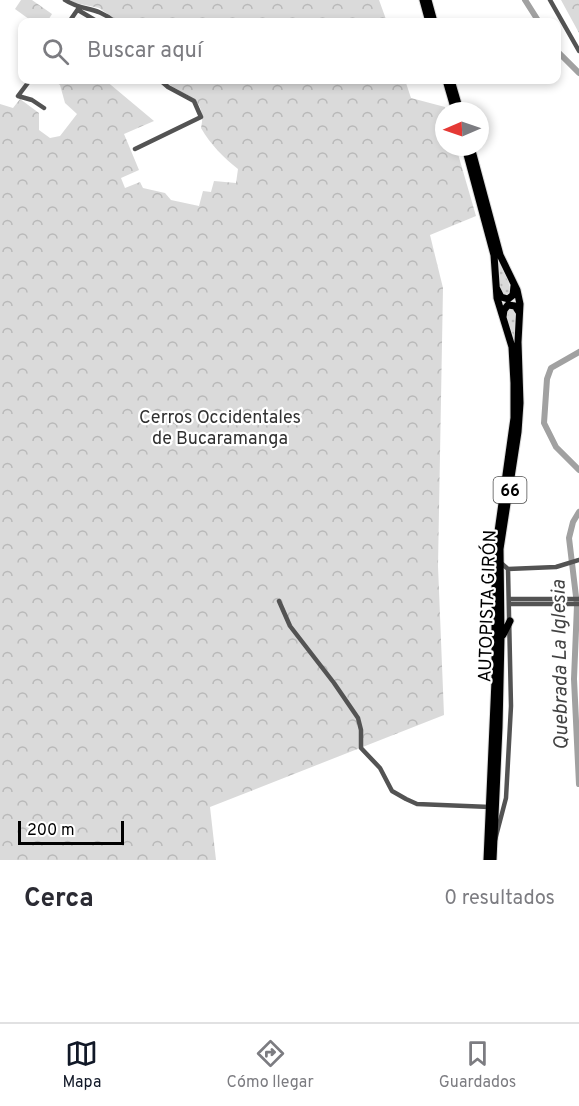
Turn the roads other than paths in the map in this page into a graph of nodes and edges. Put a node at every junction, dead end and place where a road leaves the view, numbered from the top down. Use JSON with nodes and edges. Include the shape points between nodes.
{"nodes":[{"id":1,"x":65,"y":0,"type":"edge"},
{"id":2,"x":423,"y":0,"type":"edge"},
{"id":3,"x":428,"y":0,"type":"edge"},
{"id":4,"x":550,"y":0,"type":"edge"},
{"id":5,"x":79,"y":8,"type":"junction"},
{"id":6,"x":72,"y":18,"type":"edge"},
{"id":7,"x":93,"y":18,"type":"edge"},
{"id":8,"x":109,"y":18,"type":"edge"},
{"id":9,"x":428,"y":18,"type":"edge"},
{"id":10,"x":434,"y":18,"type":"edge"},
{"id":11,"x":560,"y":18,"type":"edge"},
{"id":12,"x":561,"y":19,"type":"edge"},
{"id":13,"x":579,"y":51,"type":"edge"},
{"id":14,"x":27,"y":84,"type":"edge"},
{"id":15,"x":165,"y":84,"type":"edge"},
{"id":16,"x":447,"y":84,"type":"edge"},
{"id":17,"x":452,"y":84,"type":"edge"},
{"id":18,"x":452,"y":102,"type":"edge"},
{"id":19,"x":457,"y":102,"type":"edge"},
{"id":20,"x":44,"y":108,"type":"dead end"},
{"id":21,"x":135,"y":149,"type":"dead end"},
{"id":22,"x":467,"y":156,"type":"edge"},
{"id":23,"x":473,"y":156,"type":"edge"},
{"id":24,"x":514,"y":283,"type":"junction"},
{"id":25,"x":496,"y":287,"type":"junction"},
{"id":26,"x":520,"y":314,"type":"junction"},
{"id":27,"x":503,"y":319,"type":"junction"},
{"id":28,"x":578,"y":561,"type":"edge"},
{"id":29,"x":501,"y":563,"type":"junction"},
{"id":30,"x":508,"y":569,"type":"junction"},
{"id":31,"x":579,"y":599,"type":"edge"},
{"id":32,"x":279,"y":601,"type":"dead end"},
{"id":33,"x":510,"y":601,"type":"junction"},
{"id":34,"x":570,"y":602,"type":"junction"},
{"id":35,"x":579,"y":604,"type":"edge"},
{"id":36,"x":510,"y":621,"type":"junction"},
{"id":37,"x":501,"y":637,"type":"junction"},
{"id":38,"x":490,"y":807,"type":"junction"},
{"id":39,"x":493,"y":845,"type":"junction"},
{"id":40,"x":487,"y":860,"type":"edge"},
{"id":41,"x":493,"y":860,"type":"edge"}],
"edges":[{"from":1,"to":5,"type":"street"},
{"from":2,"to":9,"type":"highway"},
{"from":3,"to":10,"type":"highway"},
{"from":4,"to":11,"type":"street"},
{"from":5,"to":6,"type":"street"},
{"from":5,"to":7,"type":"street"},
{"from":5,"to":8,"type":"street","via":[[98,10]]},
{"from":12,"to":13,"type":"street"},
{"from":14,"to":20,"type":"street","via":[[18,96]]},
{"from":15,"to":21,"type":"street","via":[[194,101],[201,117]]},
{"from":16,"to":18,"type":"highway"},
{"from":17,"to":19,"type":"highway"},
{"from":22,"to":25,"type":"highway","name":"AUTOPISTA GIRÓN","number":"66","via":[[494,255]]},
{"from":23,"to":24,"type":"highway","name":"AUTOPISTA GIRÓN","number":"66","via":[[500,255]]},
{"from":24,"to":25,"type":"highway","via":[[513,295],[508,299],[501,297]]},
{"from":24,"to":26,"type":"highway","name":"AUTOPISTA GIRÓN","number":"66"},
{"from":25,"to":27,"type":"highway","name":"AUTOPISTA GIRÓN","number":"66"},
{"from":26,"to":27,"type":"highway","via":[[511,304],[505,308]]},
{"from":26,"to":29,"type":"highway","name":"AUTOPISTA GIRÓN","number":"66","via":[[518,432]]},
{"from":27,"to":38,"type":"highway","name":"AUTOPISTA GIRÓN","number":"66","via":[[512,346],[514,400],[495,553]]},
{"from":28,"to":30,"type":"street","via":[[556,567]]},
{"from":29,"to":30,"type":"street"},
{"from":29,"to":37,"type":"highway","name":"AUTOPISTA GIRÓN","number":"66"},
{"from":30,"to":33,"type":"street"},
{"from":31,"to":34,"type":"street"},
{"from":32,"to":38,"type":"street","via":[[290,626],[357,718],[361,748],[380,768],[392,791],[417,804]]},
{"from":33,"to":34,"type":"street"},
{"from":33,"to":36,"type":"street"},
{"from":34,"to":35,"type":"street"},
{"from":36,"to":37,"type":"highway"},
{"from":36,"to":39,"type":"street","via":[[506,798]]},
{"from":37,"to":39,"type":"highway","name":"AUTOPISTA GIRÓN","number":"66"},
{"from":38,"to":40,"type":"highway","name":"AUTOPISTA GIRÓN","number":"66"},
{"from":39,"to":41,"type":"highway","name":"AUTOPISTA GIRÓN","number":"66"}]}
